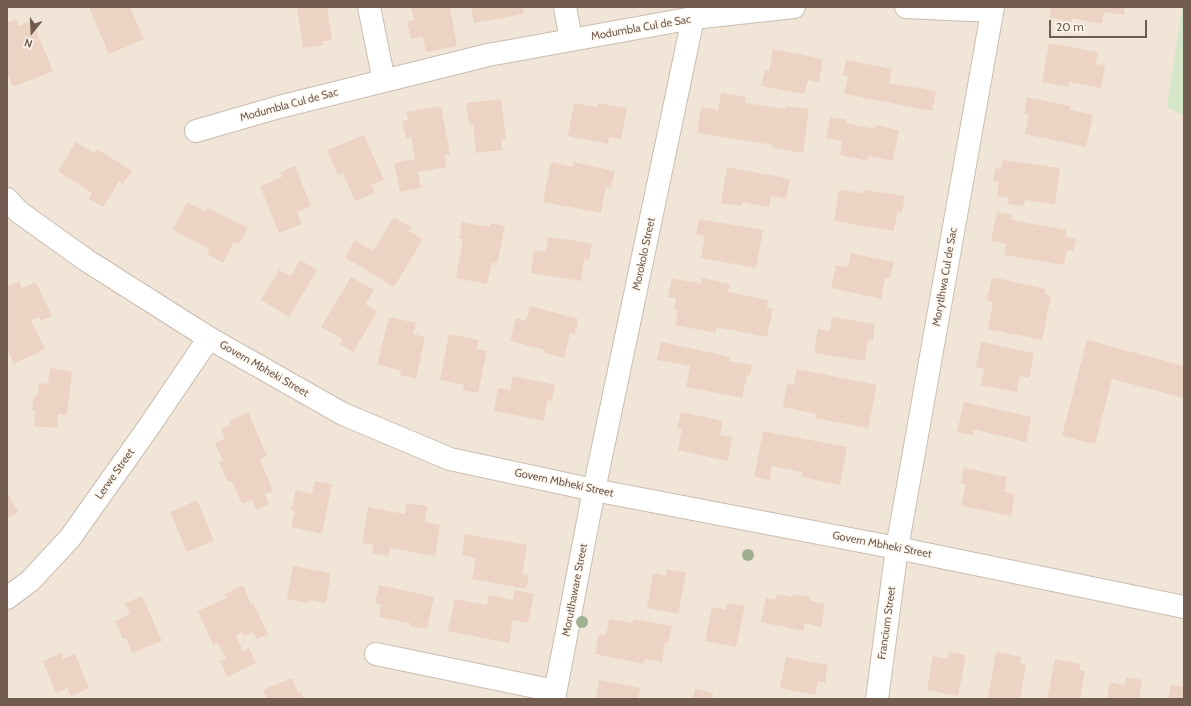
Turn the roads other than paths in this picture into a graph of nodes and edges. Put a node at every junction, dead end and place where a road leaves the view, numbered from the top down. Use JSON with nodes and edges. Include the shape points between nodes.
{"nodes":[{"id":1,"x":369,"y":7,"type":"edge"},
{"id":2,"x":565,"y":7,"type":"edge"},
{"id":3,"x":794,"y":7,"type":"edge"},
{"id":4,"x":906,"y":7,"type":"edge"},
{"id":5,"x":757,"y":9,"type":"edge"},
{"id":6,"x":992,"y":9,"type":"edge"},
{"id":7,"x":693,"y":18,"type":"junction"},
{"id":8,"x":571,"y":40,"type":"junction"},
{"id":9,"x":384,"y":81,"type":"junction"},
{"id":10,"x":196,"y":131,"type":"dead end"},
{"id":11,"x":7,"y":199,"type":"edge"},
{"id":12,"x":209,"y":338,"type":"junction"},
{"id":13,"x":594,"y":490,"type":"junction"},
{"id":14,"x":897,"y":548,"type":"junction"},
{"id":15,"x":7,"y":598,"type":"edge"},
{"id":16,"x":1184,"y":607,"type":"edge"},
{"id":17,"x":376,"y":654,"type":"dead end"},
{"id":18,"x":554,"y":695,"type":"edge"},
{"id":19,"x":877,"y":699,"type":"edge"}],
"edges":[{"from":1,"to":9,"type":"street"},
{"from":2,"to":8,"type":"street"},
{"from":3,"to":5,"type":"street","name":"Modumbla Cul de Sac"},
{"from":4,"to":6,"type":"street"},
{"from":5,"to":7,"type":"street","name":"Modumbla Cul de Sac"},
{"from":6,"to":14,"type":"street","name":"Morytlhwa Cul de Sac"},
{"from":7,"to":8,"type":"street","name":"Modumbla Cul de Sac"},
{"from":7,"to":13,"type":"street","name":"Morokolo Street"},
{"from":8,"to":9,"type":"street","name":"Modumbla Cul de Sac","via":[[488,56]]},
{"from":9,"to":10,"type":"street","name":"Modumbla Cul de Sac","via":[[279,106]]},
{"from":11,"to":12,"type":"street","name":"Govern Mbheki Street","via":[[19,212],[86,260]]},
{"from":12,"to":13,"type":"street","name":"Govern Mbheki Street","via":[[343,414],[450,459]]},
{"from":12,"to":15,"type":"street","name":"Lerwe Street","via":[[70,538],[30,581]]},
{"from":13,"to":14,"type":"street","name":"Govern Mbheki Street"},
{"from":13,"to":18,"type":"street","name":"Morutlhaware Street"},
{"from":14,"to":16,"type":"street","name":"Govern Mbheki Street"},
{"from":14,"to":19,"type":"street","name":"Francium Street"},
{"from":17,"to":18,"type":"street","name":"Morutlhaware Street"}]}
